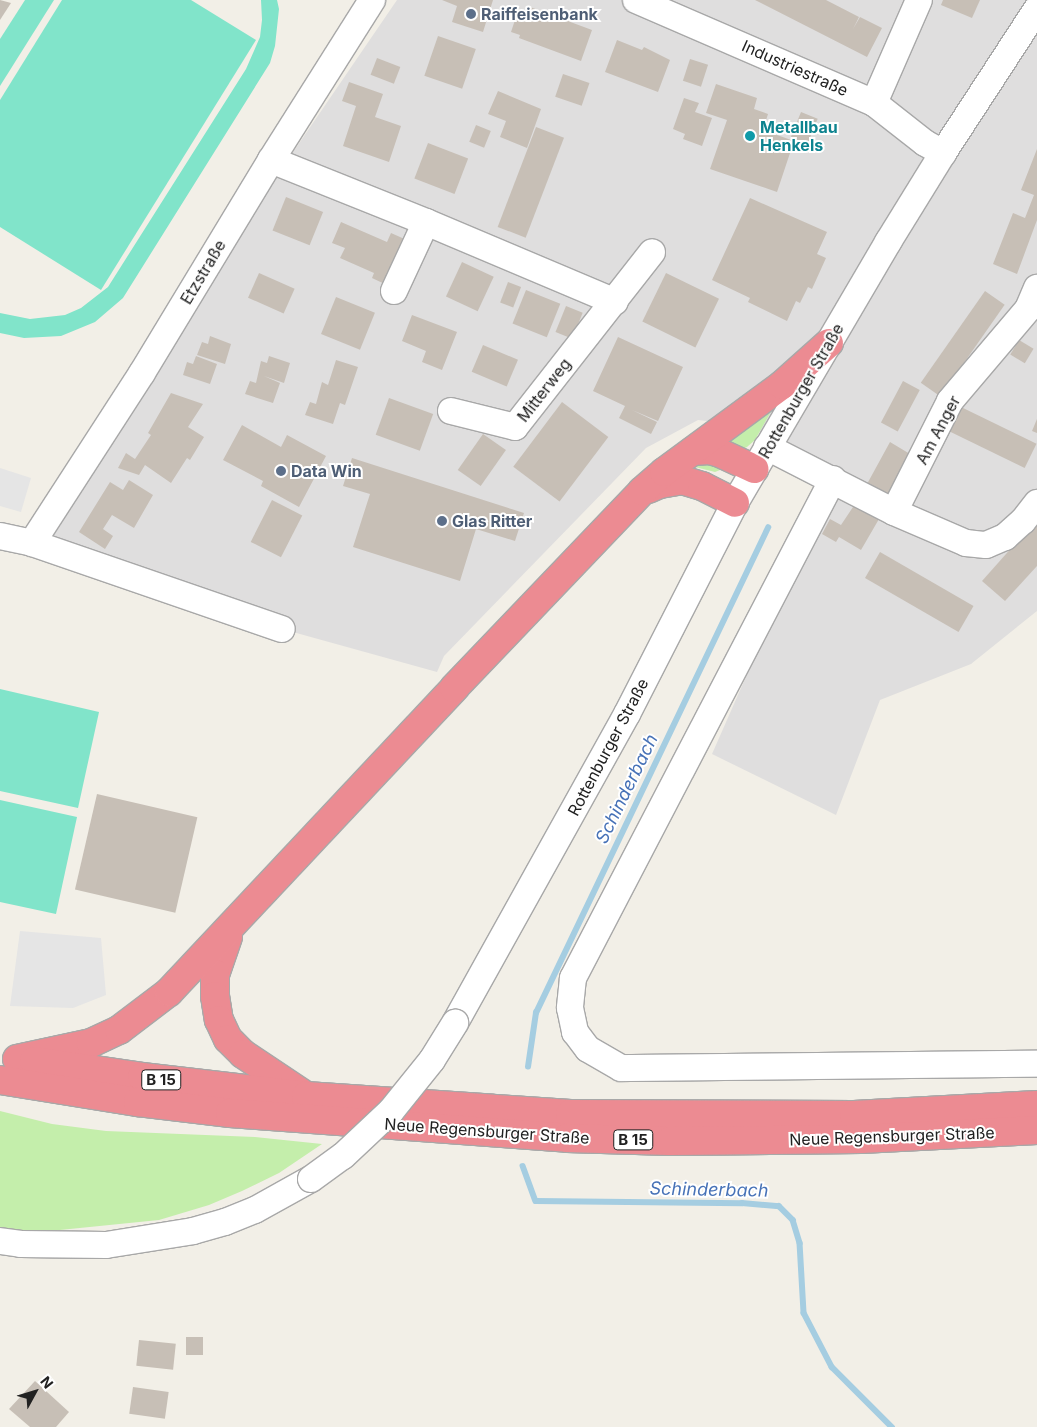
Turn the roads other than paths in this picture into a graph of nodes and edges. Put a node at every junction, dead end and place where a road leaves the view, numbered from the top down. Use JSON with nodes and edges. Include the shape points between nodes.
{"nodes":[{"id":1,"x":372,"y":0,"type":"edge"},
{"id":2,"x":636,"y":0,"type":"edge"},
{"id":3,"x":919,"y":0,"type":"edge"},
{"id":4,"x":1037,"y":9,"type":"edge"},
{"id":5,"x":874,"y":103,"type":"junction"},
{"id":6,"x":943,"y":153,"type":"junction"},
{"id":7,"x":271,"y":160,"type":"junction"},
{"id":8,"x":426,"y":222,"type":"junction"},
{"id":9,"x":652,"y":252,"type":"dead end"},
{"id":10,"x":394,"y":291,"type":"dead end"},
{"id":11,"x":615,"y":302,"type":"junction"},
{"id":12,"x":1034,"y":304,"type":"edge"},
{"id":13,"x":829,"y":343,"type":"junction"},
{"id":14,"x":451,"y":411,"type":"dead end"},
{"id":15,"x":693,"y":451,"type":"junction"},
{"id":16,"x":761,"y":458,"type":"junction"},
{"id":17,"x":833,"y":479,"type":"junction"},
{"id":18,"x":642,"y":491,"type":"junction"},
{"id":19,"x":735,"y":503,"type":"junction"},
{"id":20,"x":1037,"y":503,"type":"edge"},
{"id":21,"x":894,"y":512,"type":"junction"},
{"id":22,"x":0,"y":536,"type":"edge"},
{"id":23,"x":32,"y":543,"type":"junction"},
{"id":24,"x":282,"y":629,"type":"dead end"},
{"id":25,"x":233,"y":924,"type":"junction"},
{"id":26,"x":9,"y":1057,"type":"edge"},
{"id":27,"x":1037,"y":1064,"type":"edge"},
{"id":28,"x":0,"y":1080,"type":"edge"},
{"id":29,"x":306,"y":1096,"type":"junction"},
{"id":30,"x":1037,"y":1105,"type":"edge"},
{"id":31,"x":1037,"y":1130,"type":"edge"},
{"id":32,"x":0,"y":1241,"type":"edge"}],
"edges":[{"from":1,"to":7,"type":"street","name":"Etzstraße"},
{"from":2,"to":5,"type":"street","name":"Industriestraße"},
{"from":3,"to":5,"type":"street"},
{"from":4,"to":6,"type":"street","name":"Rottenburger Straße"},
{"from":5,"to":6,"type":"street","name":"Industriestraße","via":[[924,143]]},
{"from":6,"to":13,"type":"street","name":"Rottenburger Straße"},
{"from":7,"to":8,"type":"street"},
{"from":7,"to":23,"type":"street","name":"Etzstraße","via":[[142,373]]},
{"from":8,"to":10,"type":"street"},
{"from":8,"to":11,"type":"street"},
{"from":9,"to":11,"type":"street","name":"Mitterweg"},
{"from":11,"to":14,"type":"street","name":"Mitterweg","via":[[515,427]]},
{"from":12,"to":21,"type":"street","name":"Am Anger","via":[[950,401]]},
{"from":13,"to":15,"type":"highway","via":[[782,384]]},
{"from":13,"to":16,"type":"street","name":"Rottenburger Straße"},
{"from":15,"to":16,"type":"highway","via":[[710,450]]},
{"from":15,"to":18,"type":"highway"},
{"from":16,"to":17,"type":"street"},
{"from":16,"to":19,"type":"street","name":"Rottenburger Straße"},
{"from":17,"to":21,"type":"street"},
{"from":17,"to":27,"type":"street","via":[[573,978],[570,1008],[576,1032],[588,1049],[621,1068]]},
{"from":18,"to":19,"type":"highway","via":[[682,480]]},
{"from":18,"to":25,"type":"highway"},
{"from":19,"to":32,"type":"street","name":"Rottenburger Straße","bridge":true,"via":[[627,714],[455,1023],[432,1060],[391,1111],[343,1156],[311,1179],[255,1210],[225,1222],[193,1231],[106,1245]]},
{"from":20,"to":21,"type":"street","via":[[1006,537],[986,545],[966,542]]},
{"from":22,"to":23,"type":"street"},
{"from":23,"to":24,"type":"street"},
{"from":25,"to":26,"type":"highway","via":[[169,992],[119,1030],[91,1043]]},
{"from":25,"to":29,"type":"highway","via":[[215,974],[219,1020],[228,1039],[243,1054]]},
{"from":26,"to":29,"type":"highway","number":"B 15","via":[[142,1077]]},
{"from":28,"to":31,"type":"highway","name":"Neue Regensburger Straße","number":"B 15","via":[[230,1113],[567,1138],[670,1141],[861,1139]]},
{"from":29,"to":30,"type":"highway","number":"B 15","via":[[570,1114],[854,1115]]}]}
